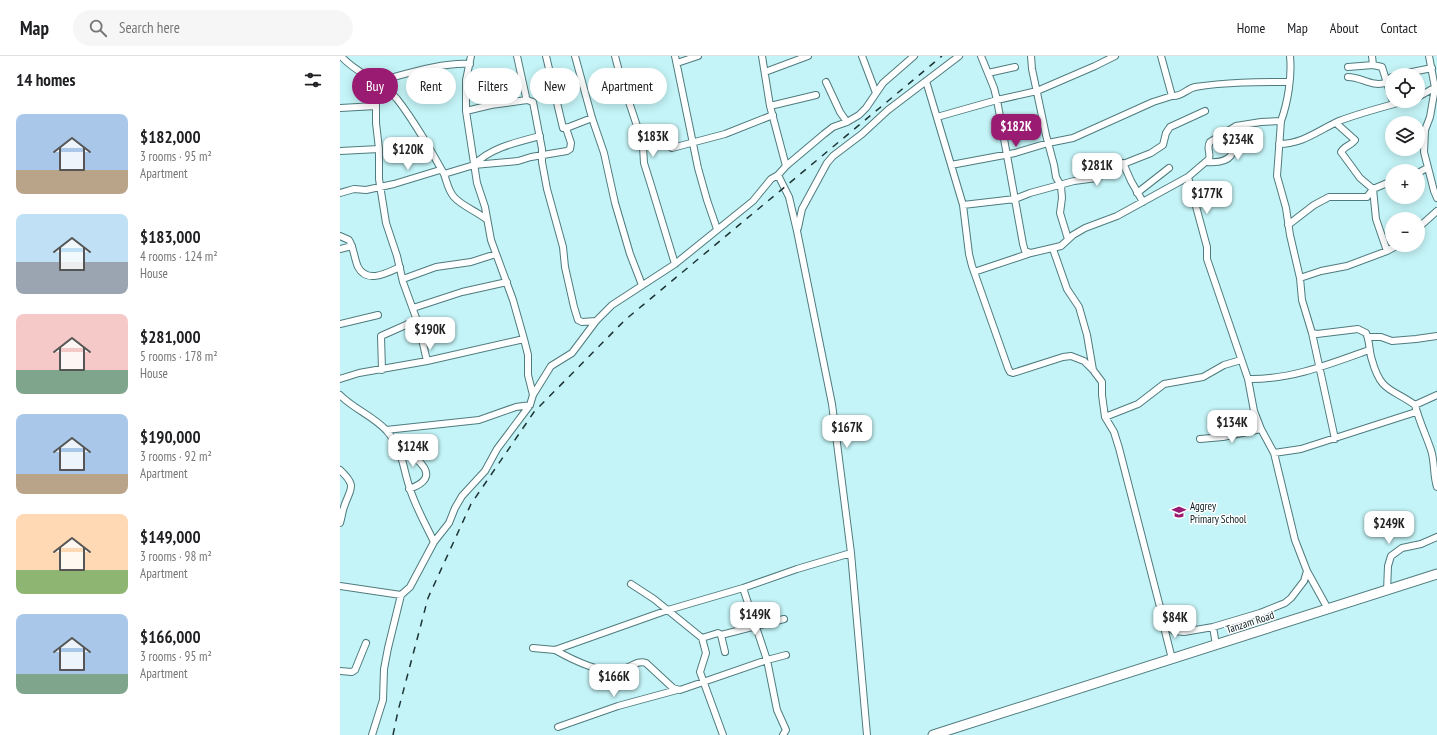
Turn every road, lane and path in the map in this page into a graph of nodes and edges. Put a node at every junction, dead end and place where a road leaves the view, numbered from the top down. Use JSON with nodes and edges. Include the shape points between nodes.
{"nodes":[{"id":1,"x":341,"y":56,"type":"edge"},
{"id":2,"x":471,"y":56,"type":"edge"},
{"id":3,"x":517,"y":56,"type":"edge"},
{"id":4,"x":546,"y":56,"type":"edge"},
{"id":5,"x":575,"y":56,"type":"edge"},
{"id":6,"x":616,"y":56,"type":"edge"},
{"id":7,"x":675,"y":56,"type":"edge"},
{"id":8,"x":698,"y":56,"type":"edge"},
{"id":9,"x":762,"y":56,"type":"edge"},
{"id":10,"x":808,"y":56,"type":"edge"},
{"id":11,"x":862,"y":56,"type":"edge"},
{"id":12,"x":914,"y":56,"type":"edge"},
{"id":13,"x":959,"y":56,"type":"edge"},
{"id":14,"x":981,"y":56,"type":"edge"},
{"id":15,"x":1031,"y":56,"type":"edge"},
{"id":16,"x":1115,"y":56,"type":"edge"},
{"id":17,"x":1161,"y":56,"type":"edge"},
{"id":18,"x":1290,"y":56,"type":"edge"},
{"id":19,"x":1372,"y":56,"type":"edge"},
{"id":20,"x":1429,"y":56,"type":"edge"},
{"id":21,"x":677,"y":63,"type":"junction"},
{"id":22,"x":470,"y":64,"type":"junction"},
{"id":23,"x":1373,"y":65,"type":"junction"},
{"id":24,"x":1015,"y":67,"type":"dead end"},
{"id":25,"x":1348,"y":67,"type":"dead end"},
{"id":26,"x":357,"y":68,"type":"edge"},
{"id":27,"x":1432,"y":68,"type":"junction"},
{"id":28,"x":1425,"y":69,"type":"edge"},
{"id":29,"x":765,"y":72,"type":"junction"},
{"id":30,"x":1385,"y":72,"type":"edge"},
{"id":31,"x":988,"y":73,"type":"junction"},
{"id":32,"x":398,"y":77,"type":"edge"},
{"id":33,"x":1348,"y":77,"type":"dead end"},
{"id":34,"x":926,"y":81,"type":"junction"},
{"id":35,"x":826,"y":82,"type":"dead end"},
{"id":36,"x":1289,"y":82,"type":"junction"},
{"id":37,"x":1385,"y":83,"type":"edge"},
{"id":38,"x":1436,"y":87,"type":"edge"},
{"id":39,"x":1037,"y":91,"type":"junction"},
{"id":40,"x":876,"y":93,"type":"junction"},
{"id":41,"x":1425,"y":94,"type":"edge"},
{"id":42,"x":816,"y":95,"type":"dead end"},
{"id":43,"x":1172,"y":96,"type":"junction"},
{"id":44,"x":527,"y":100,"type":"junction"},
{"id":45,"x":997,"y":100,"type":"junction"},
{"id":46,"x":398,"y":101,"type":"edge"},
{"id":47,"x":1385,"y":104,"type":"edge"},
{"id":48,"x":376,"y":106,"type":"joint"},
{"id":49,"x":770,"y":106,"type":"junction"},
{"id":50,"x":340,"y":108,"type":"edge"},
{"id":51,"x":466,"y":111,"type":"junction"},
{"id":52,"x":1205,"y":111,"type":"dead end"},
{"id":53,"x":773,"y":115,"type":"junction"},
{"id":54,"x":937,"y":117,"type":"junction"},
{"id":55,"x":592,"y":118,"type":"junction"},
{"id":56,"x":1281,"y":121,"type":"junction"},
{"id":57,"x":847,"y":122,"type":"junction"},
{"id":58,"x":1336,"y":123,"type":"junction"},
{"id":59,"x":1236,"y":126,"type":"junction"},
{"id":60,"x":566,"y":128,"type":"junction"},
{"id":61,"x":540,"y":136,"type":"junction"},
{"id":62,"x":693,"y":141,"type":"junction"},
{"id":63,"x":1048,"y":143,"type":"junction"},
{"id":64,"x":1279,"y":144,"type":"junction"},
{"id":65,"x":672,"y":148,"type":"dead end"},
{"id":66,"x":378,"y":150,"type":"junction"},
{"id":67,"x":340,"y":151,"type":"edge"},
{"id":68,"x":1008,"y":154,"type":"junction"},
{"id":69,"x":542,"y":155,"type":"junction"},
{"id":70,"x":1207,"y":162,"type":"junction"},
{"id":71,"x":1123,"y":163,"type":"junction"},
{"id":72,"x":474,"y":165,"type":"junction"},
{"id":73,"x":951,"y":165,"type":"junction"},
{"id":74,"x":786,"y":166,"type":"junction"},
{"id":75,"x":1170,"y":168,"type":"dead end"},
{"id":76,"x":1428,"y":168,"type":"junction"},
{"id":77,"x":1425,"y":170,"type":"edge"},
{"id":78,"x":442,"y":172,"type":"junction"},
{"id":79,"x":778,"y":175,"type":"junction"},
{"id":80,"x":1188,"y":177,"type":"junction"},
{"id":81,"x":1385,"y":184,"type":"edge"},
{"id":82,"x":1061,"y":186,"type":"junction"},
{"id":83,"x":380,"y":187,"type":"junction"},
{"id":84,"x":1373,"y":189,"type":"junction"},
{"id":85,"x":340,"y":193,"type":"edge"},
{"id":86,"x":1137,"y":193,"type":"junction"},
{"id":87,"x":1015,"y":198,"type":"junction"},
{"id":88,"x":1437,"y":198,"type":"edge"},
{"id":89,"x":1143,"y":202,"type":"junction"},
{"id":90,"x":962,"y":205,"type":"junction"},
{"id":91,"x":1437,"y":211,"type":"edge"},
{"id":92,"x":486,"y":219,"type":"junction"},
{"id":93,"x":1425,"y":222,"type":"edge"},
{"id":94,"x":1288,"y":225,"type":"junction"},
{"id":95,"x":717,"y":229,"type":"junction"},
{"id":96,"x":797,"y":231,"type":"junction"},
{"id":97,"x":340,"y":236,"type":"edge"},
{"id":98,"x":1068,"y":239,"type":"junction"},
{"id":99,"x":352,"y":246,"type":"junction"},
{"id":100,"x":1385,"y":246,"type":"edge"},
{"id":101,"x":340,"y":249,"type":"edge"},
{"id":102,"x":1053,"y":249,"type":"junction"},
{"id":103,"x":1387,"y":252,"type":"edge"},
{"id":104,"x":496,"y":254,"type":"junction"},
{"id":105,"x":1030,"y":254,"type":"junction"},
{"id":106,"x":674,"y":264,"type":"junction"},
{"id":107,"x":400,"y":267,"type":"junction"},
{"id":108,"x":974,"y":272,"type":"junction"},
{"id":109,"x":1300,"y":278,"type":"junction"},
{"id":110,"x":402,"y":279,"type":"junction"},
{"id":111,"x":507,"y":282,"type":"junction"},
{"id":112,"x":642,"y":285,"type":"junction"},
{"id":113,"x":413,"y":308,"type":"junction"},
{"id":114,"x":378,"y":315,"type":"dead end"},
{"id":115,"x":417,"y":320,"type":"junction"},
{"id":116,"x":596,"y":321,"type":"junction"},
{"id":117,"x":340,"y":324,"type":"edge"},
{"id":118,"x":1312,"y":333,"type":"junction"},
{"id":119,"x":1437,"y":336,"type":"edge"},
{"id":120,"x":1368,"y":337,"type":"junction"},
{"id":121,"x":524,"y":339,"type":"junction"},
{"id":122,"x":1369,"y":350,"type":"junction"},
{"id":123,"x":427,"y":360,"type":"junction"},
{"id":124,"x":1241,"y":360,"type":"junction"},
{"id":125,"x":1319,"y":368,"type":"junction"},
{"id":126,"x":382,"y":370,"type":"junction"},
{"id":127,"x":1093,"y":370,"type":"junction"},
{"id":128,"x":340,"y":379,"type":"edge"},
{"id":129,"x":1248,"y":379,"type":"junction"},
{"id":130,"x":340,"y":395,"type":"edge"},
{"id":131,"x":533,"y":395,"type":"junction"},
{"id":132,"x":1437,"y":395,"type":"edge"},
{"id":133,"x":530,"y":405,"type":"junction"},
{"id":134,"x":1415,"y":405,"type":"junction"},
{"id":135,"x":1416,"y":412,"type":"junction"},
{"id":136,"x":1105,"y":417,"type":"junction"},
{"id":137,"x":1261,"y":429,"type":"junction"},
{"id":138,"x":386,"y":430,"type":"junction"},
{"id":139,"x":1200,"y":439,"type":"dead end"},
{"id":140,"x":1335,"y":439,"type":"junction"},
{"id":141,"x":399,"y":448,"type":"junction"},
{"id":142,"x":1274,"y":453,"type":"junction"},
{"id":143,"x":340,"y":470,"type":"edge"},
{"id":144,"x":1437,"y":488,"type":"edge"},
{"id":145,"x":410,"y":489,"type":"junction"},
{"id":146,"x":340,"y":523,"type":"edge"},
{"id":147,"x":1437,"y":537,"type":"edge"},
{"id":148,"x":434,"y":542,"type":"junction"},
{"id":149,"x":851,"y":553,"type":"junction"},
{"id":150,"x":1307,"y":571,"type":"junction"},
{"id":151,"x":1437,"y":574,"type":"edge"},
{"id":152,"x":631,"y":584,"type":"dead end"},
{"id":153,"x":340,"y":586,"type":"edge"},
{"id":154,"x":743,"y":588,"type":"junction"},
{"id":155,"x":1387,"y":591,"type":"junction"},
{"id":156,"x":401,"y":595,"type":"junction"},
{"id":157,"x":1328,"y":609,"type":"junction"},
{"id":158,"x":668,"y":610,"type":"junction"},
{"id":159,"x":784,"y":619,"type":"dead end"},
{"id":160,"x":1163,"y":623,"type":"junction"},
{"id":161,"x":755,"y":627,"type":"junction"},
{"id":162,"x":1213,"y":627,"type":"junction"},
{"id":163,"x":721,"y":635,"type":"junction"},
{"id":164,"x":702,"y":638,"type":"junction"},
{"id":165,"x":366,"y":643,"type":"dead end"},
{"id":166,"x":1216,"y":645,"type":"junction"},
{"id":167,"x":533,"y":648,"type":"dead end"},
{"id":168,"x":555,"y":650,"type":"junction"},
{"id":169,"x":725,"y":652,"type":"dead end"},
{"id":170,"x":786,"y":656,"type":"dead end"},
{"id":171,"x":1172,"y":659,"type":"junction"},
{"id":172,"x":767,"y":660,"type":"junction"},
{"id":173,"x":340,"y":671,"type":"edge"},
{"id":174,"x":704,"y":682,"type":"junction"},
{"id":175,"x":677,"y":690,"type":"junction"},
{"id":176,"x":558,"y":727,"type":"dead end"},
{"id":177,"x":372,"y":735,"type":"edge"},
{"id":178,"x":723,"y":735,"type":"edge"},
{"id":179,"x":783,"y":735,"type":"edge"},
{"id":180,"x":866,"y":735,"type":"edge"},
{"id":181,"x":933,"y":735,"type":"edge"}],
"edges":[{"from":1,"to":26,"type":"street"},
{"from":2,"to":22,"type":"street"},
{"from":3,"to":44,"type":"street"},
{"from":4,"to":60,"type":"street","via":[[563,128]]},
{"from":5,"to":55,"type":"street"},
{"from":6,"to":106,"type":"street"},
{"from":7,"to":21,"type":"street"},
{"from":8,"to":21,"type":"street"},
{"from":9,"to":29,"type":"street"},
{"from":10,"to":29,"type":"street"},
{"from":11,"to":40,"type":"street"},
{"from":12,"to":40,"type":"street","via":[[883,83]]},
{"from":13,"to":34,"type":"street"},
{"from":14,"to":31,"type":"street"},
{"from":15,"to":39,"type":"street"},
{"from":16,"to":39,"type":"street"},
{"from":17,"to":43,"type":"street"},
{"from":18,"to":36,"type":"street"},
{"from":19,"to":23,"type":"street"},
{"from":20,"to":27,"type":"street"},
{"from":21,"to":62,"type":"street"},
{"from":22,"to":32,"type":"street","via":[[455,64]]},
{"from":22,"to":51,"type":"street","via":[[466,80]]},
{"from":23,"to":25,"type":"street"},
{"from":23,"to":30,"type":"street","via":[[1382,67]]},
{"from":24,"to":31,"type":"street"},
{"from":27,"to":28,"type":"street"},
{"from":27,"to":38,"type":"street"},
{"from":29,"to":49,"type":"street"},
{"from":31,"to":45,"type":"street"},
{"from":33,"to":37,"type":"street","via":[[1374,84]]},
{"from":34,"to":54,"type":"street"},
{"from":34,"to":96,"type":"street","via":[[833,156],[802,209]]},
{"from":35,"to":57,"type":"street"},
{"from":36,"to":43,"type":"street","via":[[1210,85],[1194,87],[1180,95]]},
{"from":36,"to":56,"type":"street"},
{"from":38,"to":41,"type":"street"},
{"from":38,"to":76,"type":"street","via":[[1424,138]]},
{"from":39,"to":45,"type":"street"},
{"from":39,"to":63,"type":"street"},
{"from":40,"to":57,"type":"street","via":[[866,108]]},
{"from":42,"to":49,"type":"street"},
{"from":43,"to":63,"type":"street","via":[[1073,138]]},
{"from":44,"to":51,"type":"street"},
{"from":44,"to":61,"type":"street","via":[[533,102]]},
{"from":45,"to":54,"type":"street"},
{"from":45,"to":68,"type":"street"},
{"from":46,"to":78,"type":"street"},
{"from":47,"to":58,"type":"street"},
{"from":48,"to":50,"type":"street"},
{"from":48,"to":66,"type":"street"},
{"from":49,"to":53,"type":"street"},
{"from":51,"to":72,"type":"street"},
{"from":52,"to":71,"type":"street","via":[[1170,127],[1163,145],[1157,149]]},
{"from":53,"to":62,"type":"street","via":[[725,134]]},
{"from":53,"to":74,"type":"street"},
{"from":54,"to":73,"type":"street"},
{"from":55,"to":60,"type":"street"},
{"from":55,"to":112,"type":"street","via":[[604,153],[630,254]]},
{"from":56,"to":59,"type":"street"},
{"from":56,"to":64,"type":"street"},
{"from":57,"to":74,"type":"street","via":[[833,128]]},
{"from":58,"to":64,"type":"street","via":[[1291,144]]},
{"from":58,"to":84,"type":"street","via":[[1355,140],[1341,152],[1360,178]]},
{"from":59,"to":70,"type":"street","via":[[1210,142],[1210,157]]},
{"from":59,"to":70,"type":"street","via":[[1235,149],[1229,158],[1222,162]]},
{"from":60,"to":69,"type":"street","via":[[571,143],[570,149]]},
{"from":61,"to":69,"type":"street"},
{"from":61,"to":72,"type":"street","via":[[494,150]]},
{"from":62,"to":65,"type":"street"},
{"from":62,"to":95,"type":"street","via":[[707,200]]},
{"from":63,"to":68,"type":"street"},
{"from":63,"to":82,"type":"street","via":[[1056,177]]},
{"from":64,"to":94,"type":"street","via":[[1278,176]]},
{"from":66,"to":67,"type":"street"},
{"from":66,"to":83,"type":"street"},
{"from":68,"to":73,"type":"street"},
{"from":68,"to":87,"type":"street"},
{"from":69,"to":72,"type":"street","via":[[518,161]]},
{"from":69,"to":116,"type":"street","via":[[547,189],[563,247],[565,267],[578,320]]},
{"from":70,"to":80,"type":"street"},
{"from":71,"to":82,"type":"street","via":[[1097,178],[1074,181]]},
{"from":71,"to":86,"type":"street"},
{"from":72,"to":78,"type":"street"},
{"from":72,"to":92,"type":"street"},
{"from":73,"to":90,"type":"street"},
{"from":74,"to":79,"type":"street"},
{"from":75,"to":86,"type":"street"},
{"from":76,"to":77,"type":"street"},
{"from":76,"to":88,"type":"street"},
{"from":78,"to":83,"type":"street"},
{"from":78,"to":92,"type":"street","via":[[453,196]]},
{"from":79,"to":95,"type":"street","via":[[771,179],[753,201]]},
{"from":79,"to":96,"type":"street","via":[[789,197]]},
{"from":80,"to":89,"type":"street"},
{"from":80,"to":124,"type":"street","via":[[1207,247],[1207,259]]},
{"from":81,"to":84,"type":"street"},
{"from":82,"to":87,"type":"street"},
{"from":82,"to":98,"type":"street","via":[[1060,212]]},
{"from":83,"to":85,"type":"street"},
{"from":83,"to":107,"type":"street","via":[[386,223]]},
{"from":84,"to":94,"type":"street","via":[[1367,197],[1325,198]]},
{"from":84,"to":100,"type":"street","via":[[1376,219]]},
{"from":86,"to":89,"type":"street"},
{"from":87,"to":90,"type":"street"},
{"from":87,"to":105,"type":"street","via":[[1023,244],[1025,251]]},
{"from":89,"to":98,"type":"street","via":[[1117,216],[1085,228]]},
{"from":90,"to":108,"type":"street","via":[[968,254]]},
{"from":91,"to":93,"type":"street"},
{"from":92,"to":104,"type":"street"},
{"from":94,"to":109,"type":"street"},
{"from":95,"to":106,"type":"street"},
{"from":96,"to":149,"type":"street","via":[[832,404]]},
{"from":97,"to":99,"type":"street","via":[[349,240]]},
{"from":98,"to":102,"type":"street"},
{"from":99,"to":101,"type":"street"},
{"from":99,"to":107,"type":"street","via":[[358,267],[365,275],[382,275]]},
{"from":102,"to":105,"type":"street"},
{"from":102,"to":127,"type":"street","via":[[1067,289],[1079,307]]},
{"from":103,"to":109,"type":"street"},
{"from":104,"to":110,"type":"street","via":[[471,262],[436,267]]},
{"from":104,"to":111,"type":"street"},
{"from":105,"to":108,"type":"street"},
{"from":106,"to":112,"type":"street"},
{"from":107,"to":110,"type":"street"},
{"from":108,"to":127,"type":"street","via":[[1010,372],[1072,356]]},
{"from":109,"to":118,"type":"street","via":[[1302,300]]},
{"from":110,"to":113,"type":"street"},
{"from":111,"to":113,"type":"street","via":[[481,286]]},
{"from":111,"to":121,"type":"street"},
{"from":112,"to":116,"type":"street","via":[[612,305]]},
{"from":113,"to":115,"type":"street"},
{"from":114,"to":117,"type":"street"},
{"from":115,"to":123,"type":"street"},
{"from":115,"to":126,"type":"street","via":[[381,336]]},
{"from":116,"to":131,"type":"street","via":[[572,353],[550,366]]},
{"from":118,"to":120,"type":"street","via":[[1358,329]]},
{"from":118,"to":125,"type":"street"},
{"from":119,"to":120,"type":"street","via":[[1392,341],[1381,337]]},
{"from":120,"to":122,"type":"street"},
{"from":121,"to":123,"type":"street"},
{"from":121,"to":131,"type":"street"},
{"from":122,"to":125,"type":"street"},
{"from":122,"to":134,"type":"street","via":[[1381,383]]},
{"from":123,"to":126,"type":"street"},
{"from":124,"to":129,"type":"street"},
{"from":124,"to":136,"type":"street","via":[[1224,365],[1203,377],[1164,384],[1138,404]]},
{"from":125,"to":129,"type":"street","via":[[1278,377]]},
{"from":125,"to":140,"type":"street"},
{"from":126,"to":128,"type":"street"},
{"from":127,"to":136,"type":"street","via":[[1102,382]]},
{"from":129,"to":137,"type":"street","via":[[1254,411]]},
{"from":130,"to":138,"type":"street"},
{"from":131,"to":133,"type":"street"},
{"from":132,"to":134,"type":"street"},
{"from":133,"to":138,"type":"street","via":[[516,407],[479,420]]},
{"from":133,"to":148,"type":"street","via":[[485,471],[462,496],[449,523]]},
{"from":134,"to":135,"type":"street"},
{"from":135,"to":140,"type":"street"},
{"from":135,"to":144,"type":"street","via":[[1431,451]]},
{"from":136,"to":160,"type":"street","via":[[1114,432],[1124,466]]},
{"from":137,"to":139,"type":"street"},
{"from":137,"to":142,"type":"street"},
{"from":138,"to":141,"type":"street"},
{"from":140,"to":142,"type":"street","via":[[1301,450]]},
{"from":141,"to":145,"type":"street"},
{"from":141,"to":145,"type":"street","via":[[415,458],[427,472],[423,482]]},
{"from":142,"to":150,"type":"street","via":[[1294,540]]},
{"from":143,"to":146,"type":"street","via":[[349,478],[351,485]]},
{"from":145,"to":148,"type":"street"},
{"from":147,"to":155,"type":"street","via":[[1402,548],[1391,556]]},
{"from":148,"to":156,"type":"street","via":[[410,587]]},
{"from":149,"to":154,"type":"street","via":[[797,568]]},
{"from":149,"to":180,"type":"street"},
{"from":150,"to":157,"type":"street"},
{"from":150,"to":162,"type":"street","via":[[1296,593],[1285,603]]},
{"from":151,"to":155,"type":"highway","name":"Tanzam Road"},
{"from":152,"to":158,"type":"street"},
{"from":153,"to":156,"type":"street"},
{"from":154,"to":158,"type":"street"},
{"from":154,"to":161,"type":"street"},
{"from":155,"to":157,"type":"highway","name":"Tanzam Road"},
{"from":156,"to":177,"type":"street","via":[[384,669],[383,700]]},
{"from":157,"to":166,"type":"highway","name":"Tanzam Road"},
{"from":158,"to":164,"type":"street"},
{"from":158,"to":168,"type":"street"},
{"from":159,"to":161,"type":"street"},
{"from":160,"to":162,"type":"street","via":[[1178,632]]},
{"from":160,"to":171,"type":"street"},
{"from":161,"to":163,"type":"street"},
{"from":161,"to":172,"type":"street"},
{"from":162,"to":166,"type":"street"},
{"from":163,"to":164,"type":"street","via":[[717,633]]},
{"from":163,"to":169,"type":"street"},
{"from":164,"to":174,"type":"street","via":[[706,653],[700,670]]},
{"from":165,"to":173,"type":"street","via":[[355,670]]},
{"from":166,"to":171,"type":"highway","name":"Tanzam Road"},
{"from":167,"to":168,"type":"street"},
{"from":168,"to":175,"type":"street","via":[[571,659],[614,671],[624,670],[643,662]]},
{"from":170,"to":172,"type":"street"},
{"from":171,"to":181,"type":"highway","name":"Tanzam Road"},
{"from":172,"to":174,"type":"street"},
{"from":172,"to":179,"type":"street","via":[[777,710],[786,730]]},
{"from":174,"to":175,"type":"street"},
{"from":174,"to":178,"type":"street"},
{"from":175,"to":176,"type":"street","via":[[618,706]]}]}
